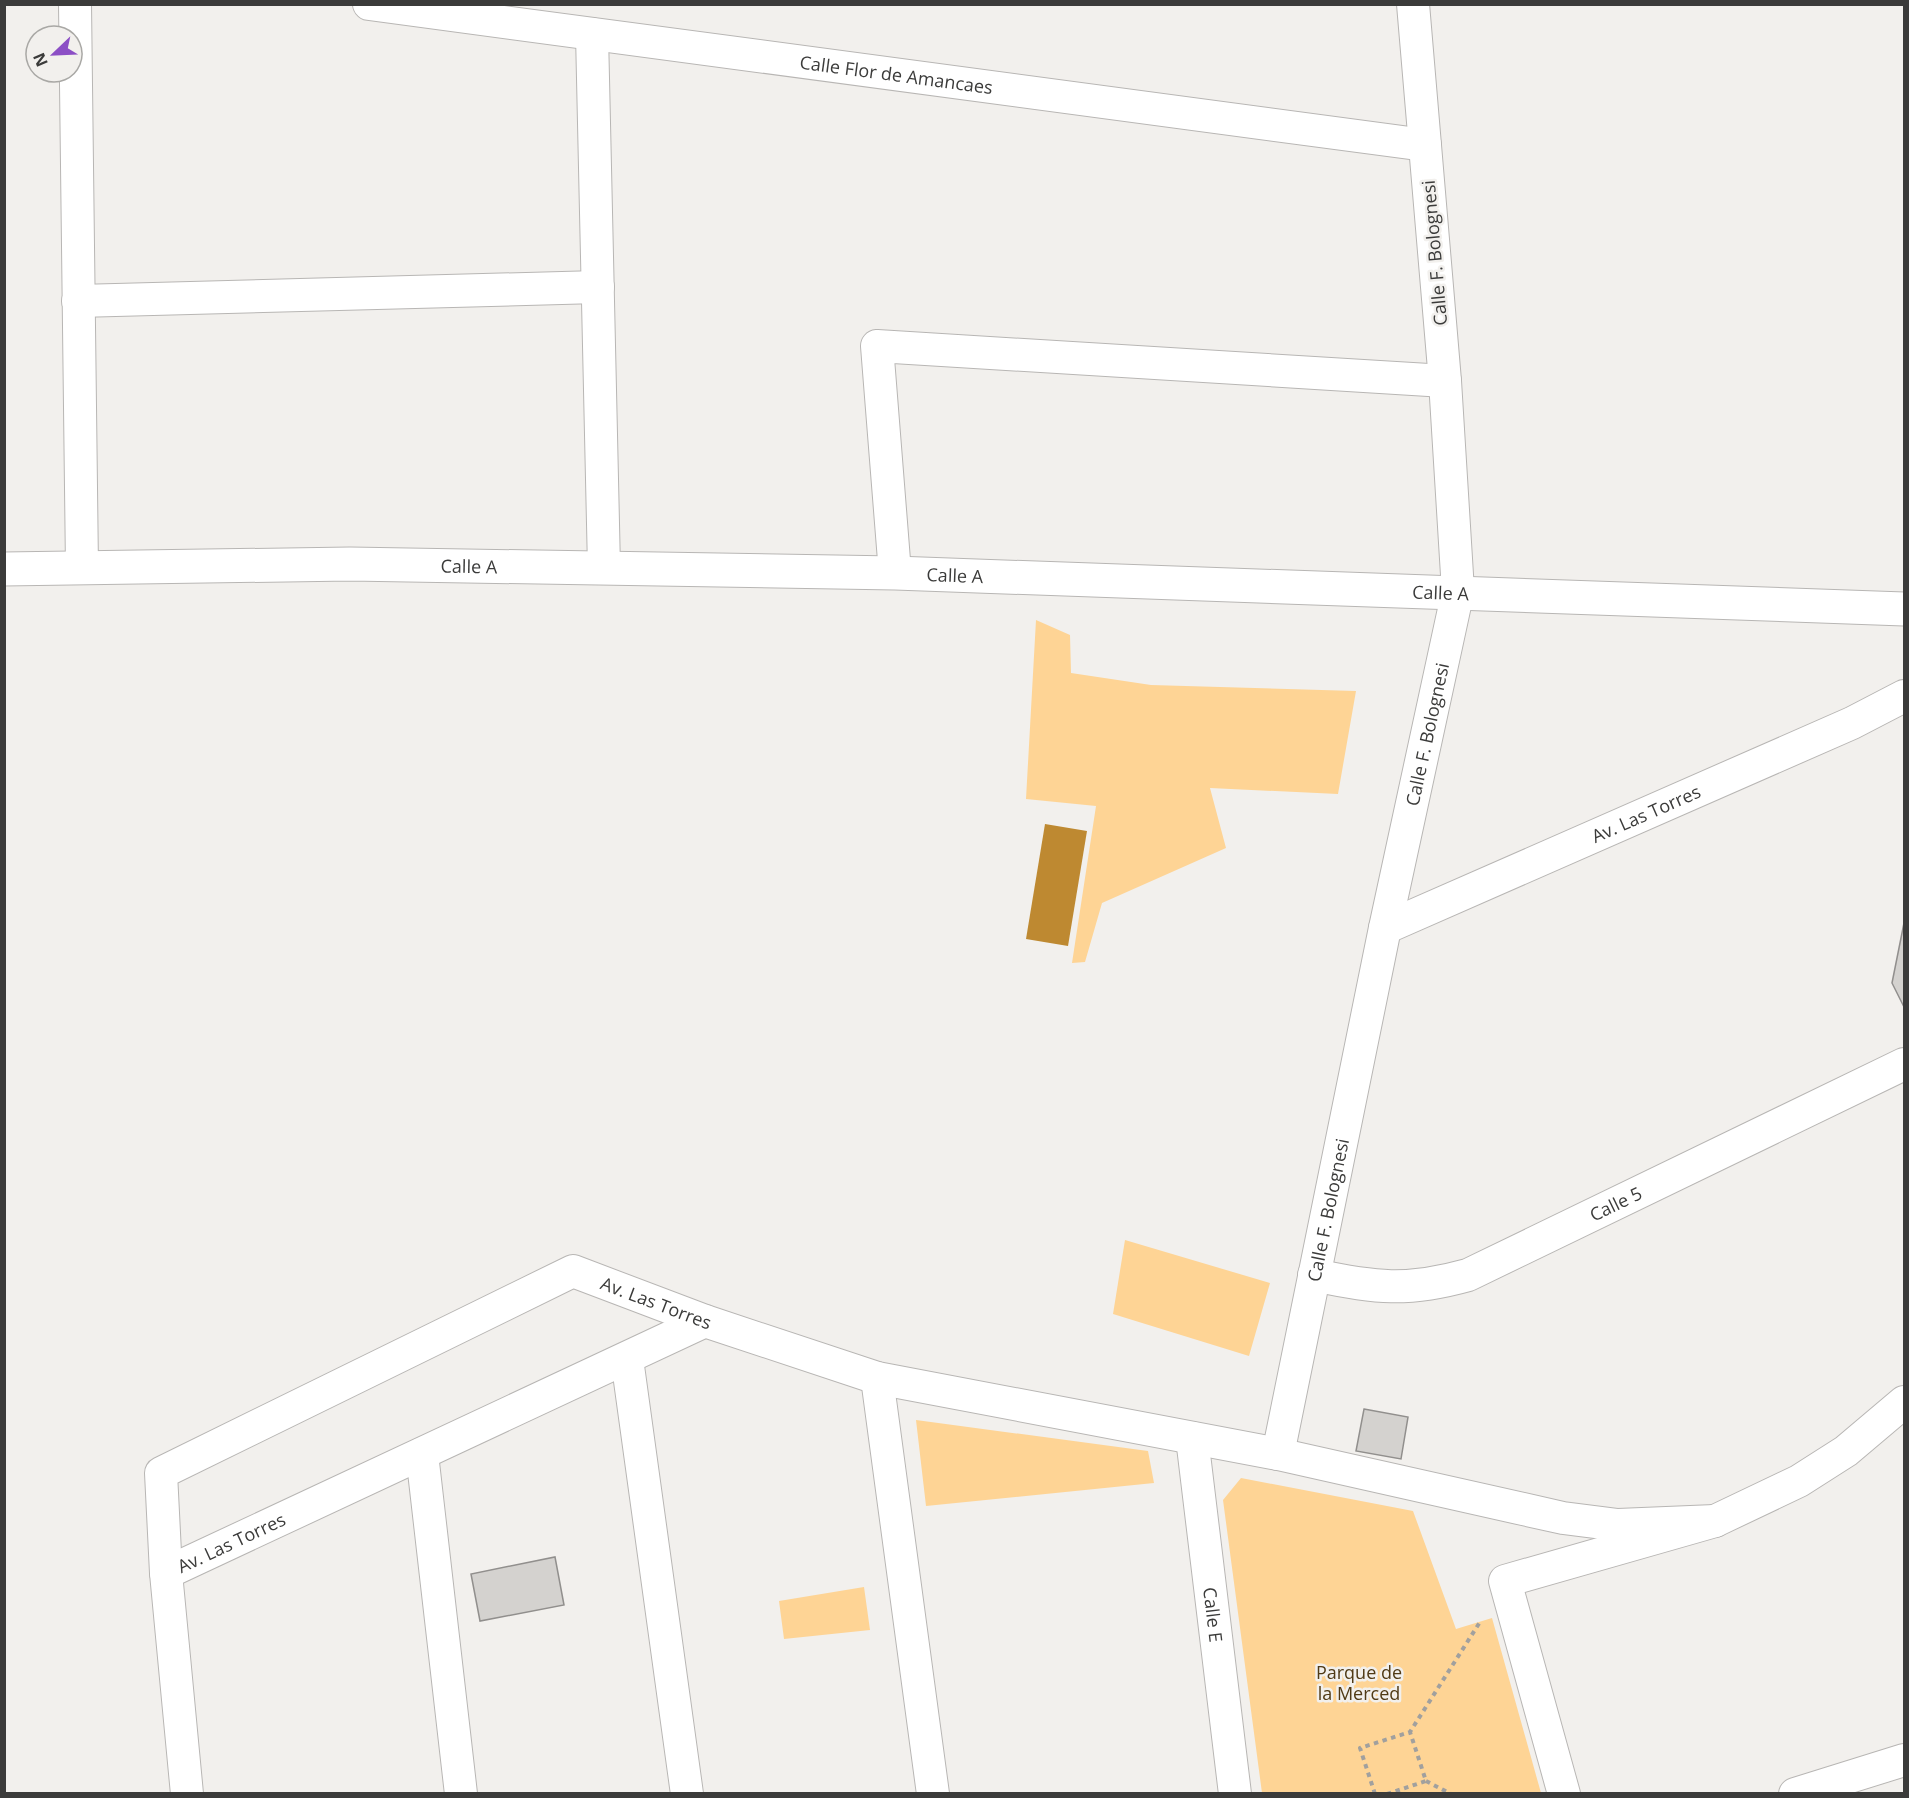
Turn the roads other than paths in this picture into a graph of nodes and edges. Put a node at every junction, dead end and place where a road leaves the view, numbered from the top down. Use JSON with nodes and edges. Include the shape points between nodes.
{"nodes":[{"id":1,"x":75,"y":4,"type":"edge"},
{"id":2,"x":369,"y":4,"type":"edge"},
{"id":3,"x":1413,"y":4,"type":"edge"},
{"id":4,"x":592,"y":34,"type":"junction"},
{"id":5,"x":1425,"y":145,"type":"junction"},
{"id":6,"x":598,"y":287,"type":"junction"},
{"id":7,"x":78,"y":301,"type":"junction"},
{"id":8,"x":1445,"y":381,"type":"junction"},
{"id":9,"x":82,"y":568,"type":"junction"},
{"id":10,"x":604,"y":568,"type":"junction"},
{"id":11,"x":4,"y":569,"type":"edge"},
{"id":12,"x":894,"y":573,"type":"junction"},
{"id":13,"x":1458,"y":591,"type":"junction"},
{"id":14,"x":1905,"y":609,"type":"edge"},
{"id":15,"x":1905,"y":696,"type":"edge"},
{"id":16,"x":1385,"y":928,"type":"junction"},
{"id":17,"x":1905,"y":1064,"type":"edge"},
{"id":18,"x":1314,"y":1275,"type":"junction"},
{"id":19,"x":705,"y":1321,"type":"junction"},
{"id":20,"x":627,"y":1359,"type":"junction"},
{"id":21,"x":877,"y":1378,"type":"junction"},
{"id":22,"x":1905,"y":1402,"type":"edge"},
{"id":23,"x":1192,"y":1438,"type":"junction"},
{"id":24,"x":422,"y":1454,"type":"junction"},
{"id":25,"x":1278,"y":1454,"type":"junction"},
{"id":26,"x":1716,"y":1521,"type":"junction"},
{"id":27,"x":166,"y":1573,"type":"junction"},
{"id":28,"x":1905,"y":1760,"type":"edge"},
{"id":29,"x":187,"y":1794,"type":"edge"},
{"id":30,"x":461,"y":1794,"type":"edge"},
{"id":31,"x":687,"y":1794,"type":"edge"},
{"id":32,"x":933,"y":1794,"type":"edge"},
{"id":33,"x":1235,"y":1794,"type":"edge"},
{"id":34,"x":1564,"y":1794,"type":"edge"},
{"id":35,"x":1796,"y":1794,"type":"edge"}],
"edges":[{"from":1,"to":7,"type":"street"},
{"from":2,"to":4,"type":"street","name":"Calle Flor de Amancaes"},
{"from":3,"to":5,"type":"street","name":"Calle F. Bolognesi"},
{"from":4,"to":5,"type":"street","name":"Calle Flor de Amancaes"},
{"from":4,"to":6,"type":"street"},
{"from":5,"to":8,"type":"street","name":"Calle F. Bolognesi"},
{"from":6,"to":7,"type":"street"},
{"from":6,"to":10,"type":"street"},
{"from":7,"to":9,"type":"street"},
{"from":8,"to":12,"type":"street","via":[[878,346]]},
{"from":8,"to":13,"type":"street","name":"Calle F. Bolognesi"},
{"from":9,"to":10,"type":"street","name":"Calle A","via":[[350,564]]},
{"from":9,"to":11,"type":"street","name":"Calle A"},
{"from":10,"to":12,"type":"street","name":"Calle A"},
{"from":12,"to":13,"type":"street","name":"Calle A"},
{"from":13,"to":14,"type":"street","name":"Calle A"},
{"from":13,"to":16,"type":"street","name":"Calle F. Bolognesi"},
{"from":15,"to":16,"type":"street","name":"Av. Las Torres","via":[[1852,723]]},
{"from":16,"to":18,"type":"street","name":"Calle F. Bolognesi"},
{"from":17,"to":18,"type":"street","name":"Calle 5","via":[[1468,1275],[1405,1288],[1367,1286]]},
{"from":18,"to":25,"type":"street","name":"Calle F. Bolognesi"},
{"from":19,"to":20,"type":"street","name":"Av. Las Torres"},
{"from":19,"to":21,"type":"street"},
{"from":19,"to":27,"type":"street","name":"Av. Las Torres","via":[[573,1270],[161,1473]]},
{"from":20,"to":24,"type":"street","name":"Av. Las Torres"},
{"from":20,"to":31,"type":"street"},
{"from":21,"to":23,"type":"street"},
{"from":21,"to":32,"type":"street"},
{"from":22,"to":26,"type":"street","via":[[1846,1451],[1799,1481]]},
{"from":23,"to":25,"type":"street"},
{"from":23,"to":33,"type":"street","name":"Calle E"},
{"from":24,"to":27,"type":"street","name":"Av. Las Torres"},
{"from":24,"to":30,"type":"street"},
{"from":25,"to":26,"type":"street","via":[[1563,1518],[1618,1525]]},
{"from":26,"to":34,"type":"street","via":[[1505,1581]]},
{"from":27,"to":29,"type":"street"},
{"from":28,"to":35,"type":"street"}]}
